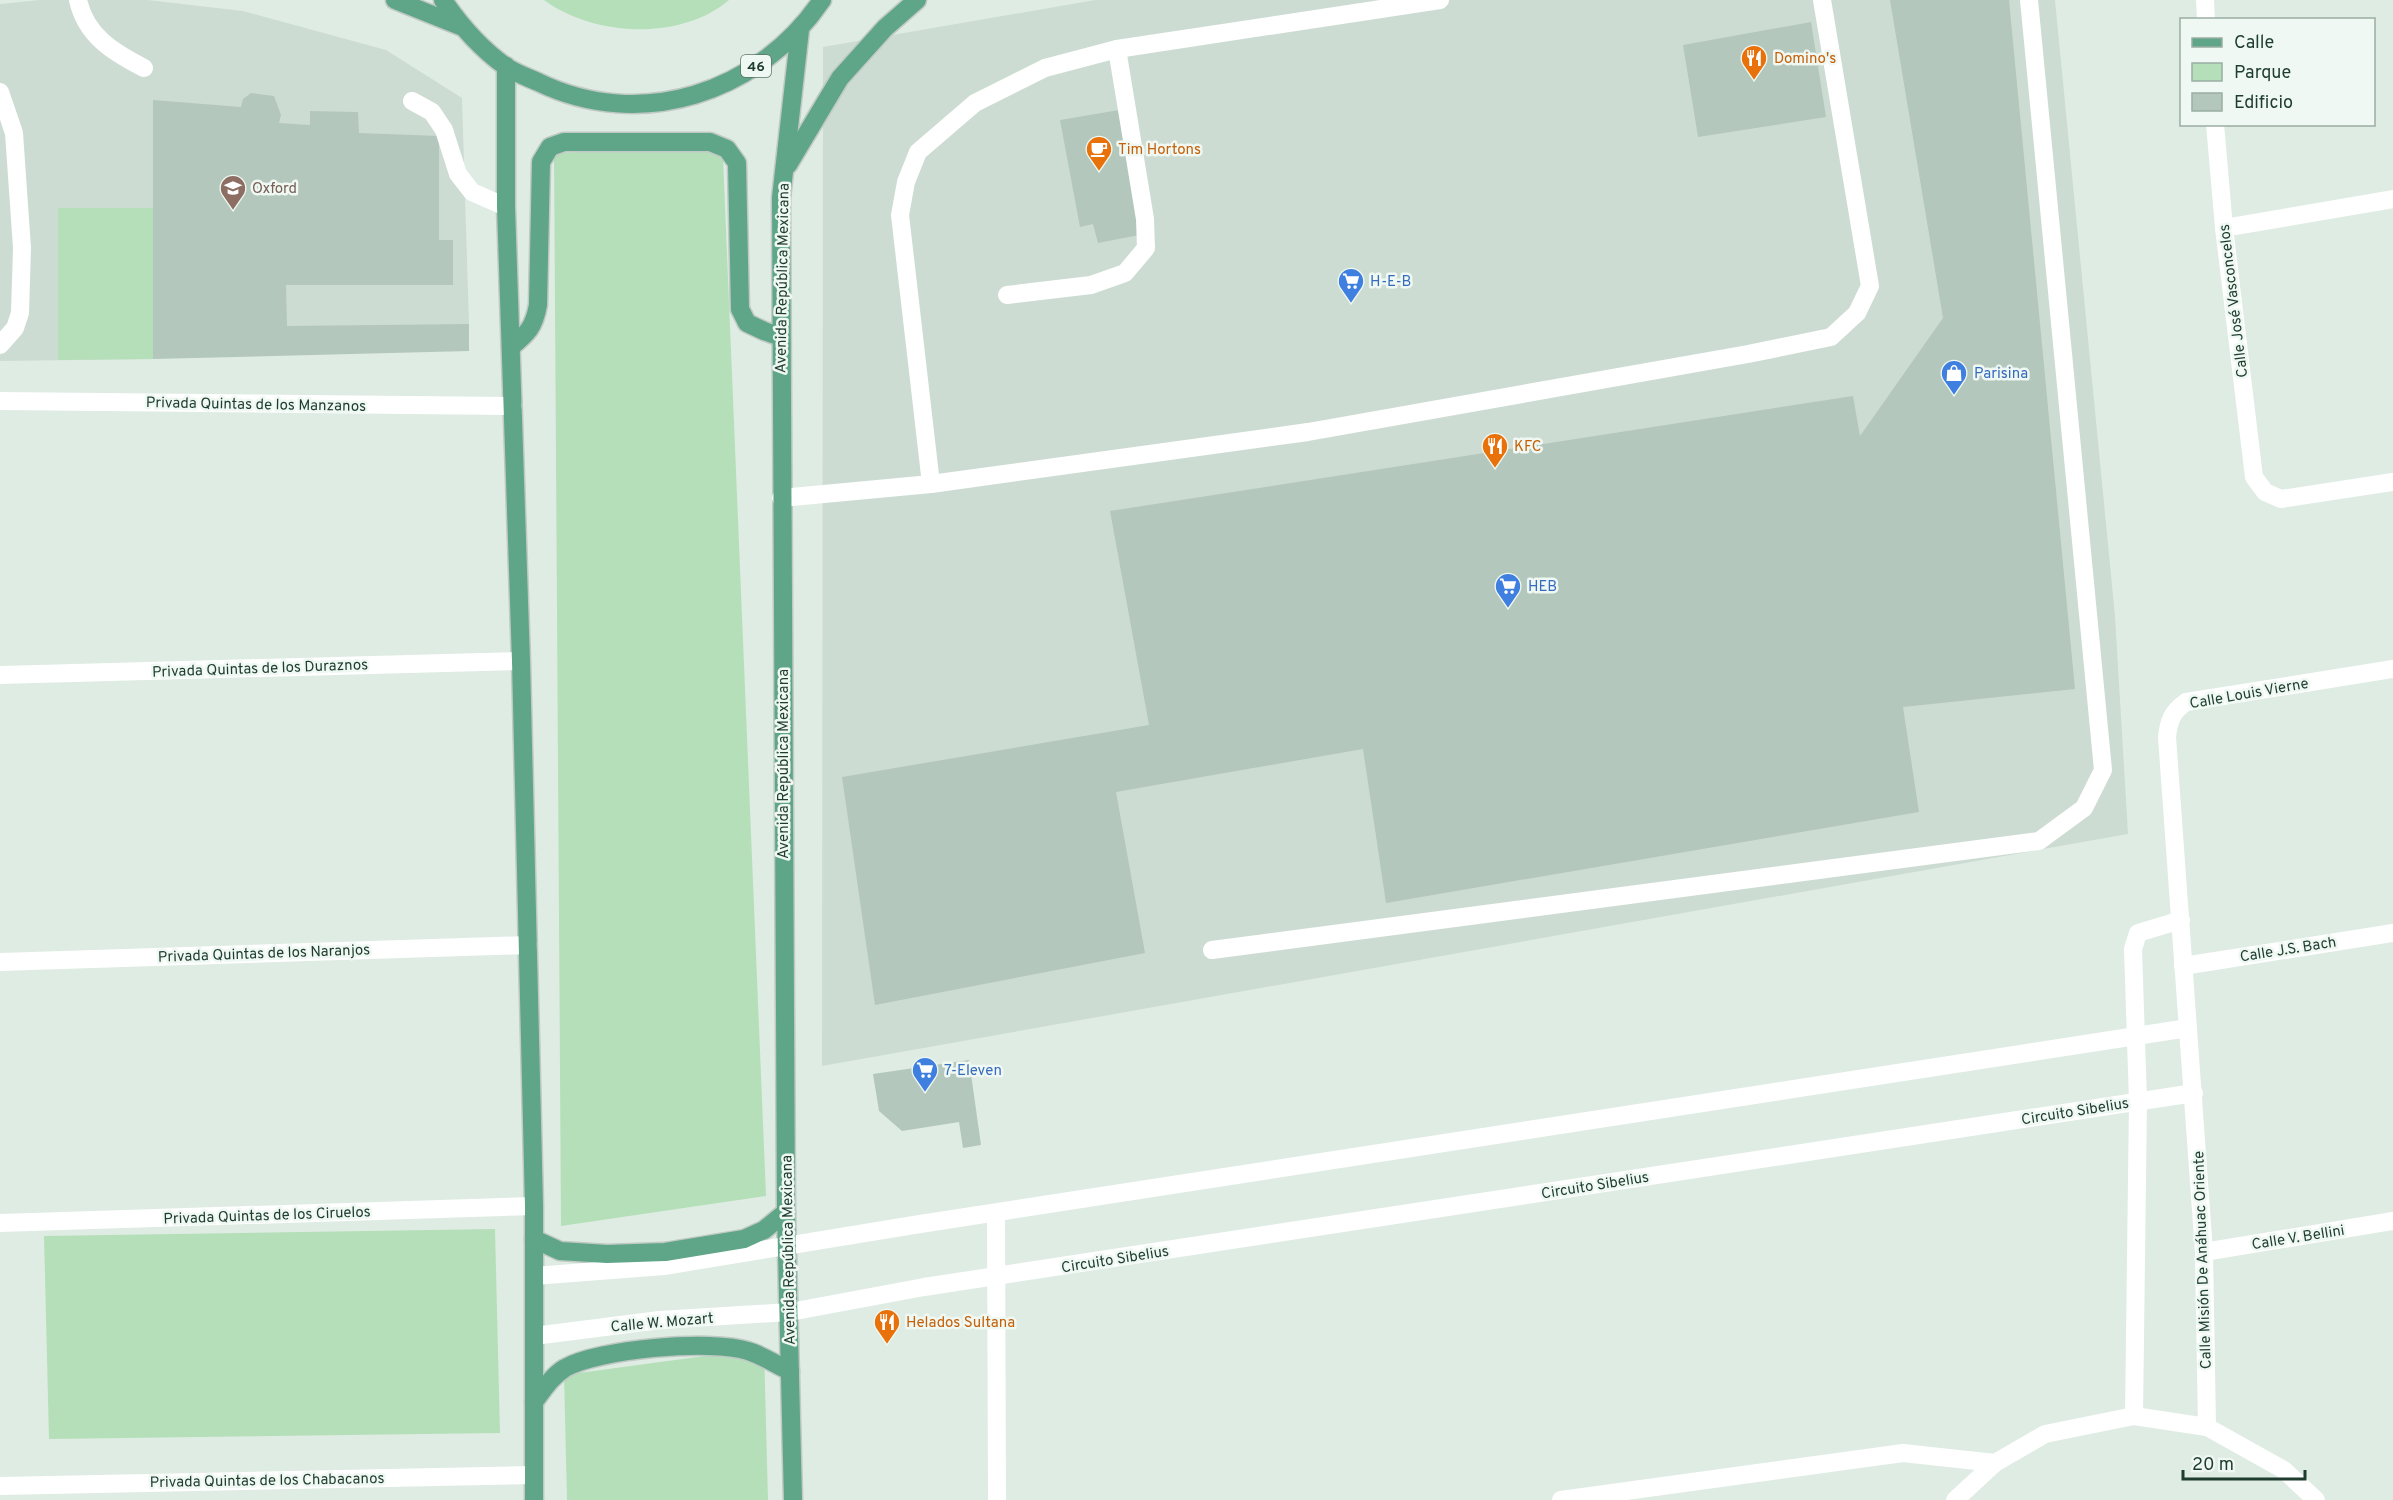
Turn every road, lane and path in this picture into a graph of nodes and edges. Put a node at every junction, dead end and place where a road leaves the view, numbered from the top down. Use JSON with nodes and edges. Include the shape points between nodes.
{"nodes":[{"id":1,"x":78,"y":0,"type":"edge"},
{"id":2,"x":395,"y":0,"type":"edge"},
{"id":3,"x":443,"y":0,"type":"edge"},
{"id":4,"x":822,"y":0,"type":"edge"},
{"id":5,"x":917,"y":0,"type":"edge"},
{"id":6,"x":1440,"y":0,"type":"edge"},
{"id":7,"x":1822,"y":0,"type":"edge"},
{"id":8,"x":2029,"y":0,"type":"edge"},
{"id":9,"x":2205,"y":0,"type":"edge"},
{"id":10,"x":2206,"y":18,"type":"edge"},
{"id":11,"x":460,"y":26,"type":"junction"},
{"id":12,"x":800,"y":30,"type":"junction"},
{"id":13,"x":1117,"y":49,"type":"junction"},
{"id":14,"x":506,"y":66,"type":"junction"},
{"id":15,"x":144,"y":68,"type":"dead end"},
{"id":16,"x":0,"y":92,"type":"edge"},
{"id":17,"x":412,"y":101,"type":"dead end"},
{"id":18,"x":4,"y":111,"type":"edge"},
{"id":19,"x":2215,"y":126,"type":"edge"},
{"id":20,"x":784,"y":171,"type":"junction"},
{"id":21,"x":2393,"y":199,"type":"edge"},
{"id":22,"x":506,"y":207,"type":"junction"},
{"id":23,"x":2224,"y":228,"type":"junction"},
{"id":24,"x":1007,"y":295,"type":"dead end"},
{"id":25,"x":782,"y":336,"type":"junction"},
{"id":26,"x":0,"y":345,"type":"edge"},
{"id":27,"x":510,"y":347,"type":"junction"},
{"id":28,"x":0,"y":401,"type":"edge"},
{"id":29,"x":513,"y":406,"type":"junction"},
{"id":30,"x":2393,"y":482,"type":"edge"},
{"id":31,"x":932,"y":484,"type":"junction"},
{"id":32,"x":781,"y":498,"type":"junction"},
{"id":33,"x":521,"y":662,"type":"junction"},
{"id":34,"x":2393,"y":669,"type":"edge"},
{"id":35,"x":0,"y":675,"type":"edge"},
{"id":36,"x":2181,"y":920,"type":"junction"},
{"id":37,"x":2393,"y":933,"type":"edge"},
{"id":38,"x":528,"y":945,"type":"junction"},
{"id":39,"x":1212,"y":950,"type":"dead end"},
{"id":40,"x":0,"y":962,"type":"edge"},
{"id":41,"x":2183,"y":966,"type":"junction"},
{"id":42,"x":2188,"y":1028,"type":"junction"},
{"id":43,"x":2135,"y":1035,"type":"junction"},
{"id":44,"x":2194,"y":1093,"type":"junction"},
{"id":45,"x":2138,"y":1101,"type":"junction"},
{"id":46,"x":534,"y":1206,"type":"junction"},
{"id":47,"x":786,"y":1212,"type":"junction"},
{"id":48,"x":996,"y":1214,"type":"junction"},
{"id":49,"x":2393,"y":1221,"type":"edge"},
{"id":50,"x":0,"y":1223,"type":"edge"},
{"id":51,"x":534,"y":1239,"type":"junction"},
{"id":52,"x":788,"y":1245,"type":"junction"},
{"id":53,"x":2204,"y":1252,"type":"junction"},
{"id":54,"x":534,"y":1276,"type":"junction"},
{"id":55,"x":996,"y":1277,"type":"junction"},
{"id":56,"x":790,"y":1312,"type":"junction"},
{"id":57,"x":534,"y":1336,"type":"junction"},
{"id":58,"x":790,"y":1371,"type":"junction"},
{"id":59,"x":534,"y":1402,"type":"junction"},
{"id":60,"x":2134,"y":1416,"type":"junction"},
{"id":61,"x":2207,"y":1427,"type":"junction"},
{"id":62,"x":1995,"y":1463,"type":"junction"},
{"id":63,"x":533,"y":1475,"type":"junction"},
{"id":64,"x":0,"y":1486,"type":"edge"},
{"id":65,"x":534,"y":1500,"type":"edge"},
{"id":66,"x":793,"y":1500,"type":"edge"},
{"id":67,"x":997,"y":1500,"type":"edge"},
{"id":68,"x":1561,"y":1500,"type":"edge"},
{"id":69,"x":1955,"y":1500,"type":"edge"},
{"id":70,"x":2316,"y":1500,"type":"edge"}],
"edges":[{"from":1,"to":15,"type":"street","via":[[81,15],[95,36],[115,53]]},
{"from":2,"to":11,"type":"main road","number":"46"},
{"from":3,"to":11,"type":"main road","number":"46"},
{"from":4,"to":12,"type":"main road","number":"46"},
{"from":5,"to":20,"type":"main road","via":[[885,28],[840,78]]},
{"from":6,"to":13,"type":"street"},
{"from":7,"to":31,"type":"street","via":[[1870,286],[1857,313],[1831,337],[1308,432]]},
{"from":8,"to":39,"type":"street","via":[[2103,770],[2084,808],[2039,841]]},
{"from":9,"to":10,"type":"street"},
{"from":11,"to":14,"type":"main road","number":"46"},
{"from":12,"to":14,"type":"main road","number":"46","via":[[762,63],[719,88],[670,102],[620,105],[560,93]]},
{"from":12,"to":20,"type":"main road","name":"Avenida República Mexicana"},
{"from":13,"to":24,"type":"street","via":[[1145,219],[1146,248],[1125,273],[1090,285]]},
{"from":13,"to":31,"type":"street","via":[[1045,68],[975,103],[918,152],[906,182],[900,215]]},
{"from":14,"to":22,"type":"main road"},
{"from":16,"to":18,"type":"street"},
{"from":17,"to":22,"type":"street","via":[[432,112],[444,130],[458,174],[472,192]]},
{"from":18,"to":26,"type":"street","via":[[14,133],[22,248],[20,313],[15,328]]},
{"from":19,"to":23,"type":"street","name":"Calle José Vasconcelos"},
{"from":20,"to":25,"type":"main road","name":"Avenida República Mexicana"},
{"from":21,"to":23,"type":"street"},
{"from":22,"to":27,"type":"main road"},
{"from":23,"to":30,"type":"street","name":"Calle José Vasconcelos","via":[[2254,477],[2265,492],[2281,499]]},
{"from":25,"to":27,"type":"main road","via":[[747,323],[740,309],[737,163],[727,149],[710,142],[564,142],[550,147],[541,162],[536,320],[528,333]]},
{"from":25,"to":32,"type":"main road","name":"Avenida República Mexicana"},
{"from":27,"to":29,"type":"main road"},
{"from":28,"to":29,"type":"street","name":"Privada Quintas de los Manzanos"},
{"from":29,"to":33,"type":"main road"},
{"from":31,"to":32,"type":"street"},
{"from":32,"to":47,"type":"main road","name":"Avenida República Mexicana"},
{"from":33,"to":35,"type":"street","name":"Privada Quintas de los Duraznos"},
{"from":33,"to":38,"type":"main road"},
{"from":34,"to":36,"type":"street","name":"Calle Louis Vierne","via":[[2186,702],[2174,711],[2167,737]]},
{"from":36,"to":41,"type":"street","name":"Calle Louis Vierne"},
{"from":36,"to":43,"type":"street","via":[[2138,933],[2133,950]]},
{"from":37,"to":41,"type":"street","name":"Calle J.S. Bach"},
{"from":38,"to":40,"type":"street","name":"Privada Quintas de los Naranjos"},
{"from":38,"to":46,"type":"main road"},
{"from":41,"to":42,"type":"street","name":"Calle Louis Vierne"},
{"from":42,"to":43,"type":"street"},
{"from":42,"to":44,"type":"street","name":"Calle Louis Vierne"},
{"from":43,"to":45,"type":"street"},
{"from":43,"to":48,"type":"street"},
{"from":44,"to":45,"type":"street","name":"Circuito Sibelius"},
{"from":44,"to":53,"type":"street","name":"Calle Misión De Anáhuac Oriente"},
{"from":45,"to":55,"type":"street","name":"Circuito Sibelius"},
{"from":45,"to":60,"type":"street"},
{"from":46,"to":50,"type":"street","name":"Privada Quintas de los Ciruelos"},
{"from":46,"to":51,"type":"main road"},
{"from":47,"to":51,"type":"main road","via":[[764,1230],[744,1239],[665,1252],[560,1251]]},
{"from":47,"to":52,"type":"main road","name":"Avenida República Mexicana"},
{"from":48,"to":52,"type":"street"},
{"from":48,"to":55,"type":"street"},
{"from":49,"to":53,"type":"street","name":"Calle V. Bellini"},
{"from":51,"to":54,"type":"main road"},
{"from":52,"to":54,"type":"street","via":[[664,1266]]},
{"from":52,"to":56,"type":"main road","name":"Avenida República Mexicana"},
{"from":53,"to":61,"type":"street","name":"Calle Misión De Anáhuac Oriente"},
{"from":54,"to":57,"type":"main road"},
{"from":55,"to":56,"type":"street","name":"Circuito Sibelius"},
{"from":55,"to":67,"type":"street"},
{"from":56,"to":57,"type":"street","name":"Calle W. Mozart","via":[[660,1320]]},
{"from":56,"to":58,"type":"main road","name":"Avenida República Mexicana"},
{"from":57,"to":59,"type":"main road"},
{"from":58,"to":59,"type":"main road","via":[[747,1350],[696,1345],[657,1347],[567,1367],[555,1375]]},
{"from":58,"to":66,"type":"main road","name":"Avenida República Mexicana"},
{"from":59,"to":63,"type":"main road"},
{"from":60,"to":61,"type":"street"},
{"from":60,"to":62,"type":"street","via":[[2044,1434]]},
{"from":61,"to":70,"type":"street","via":[[2284,1470]]},
{"from":62,"to":68,"type":"street","via":[[1903,1453]]},
{"from":62,"to":69,"type":"street"},
{"from":63,"to":64,"type":"street","name":"Privada Quintas de los Chabacanos"},
{"from":63,"to":65,"type":"main road"}]}
